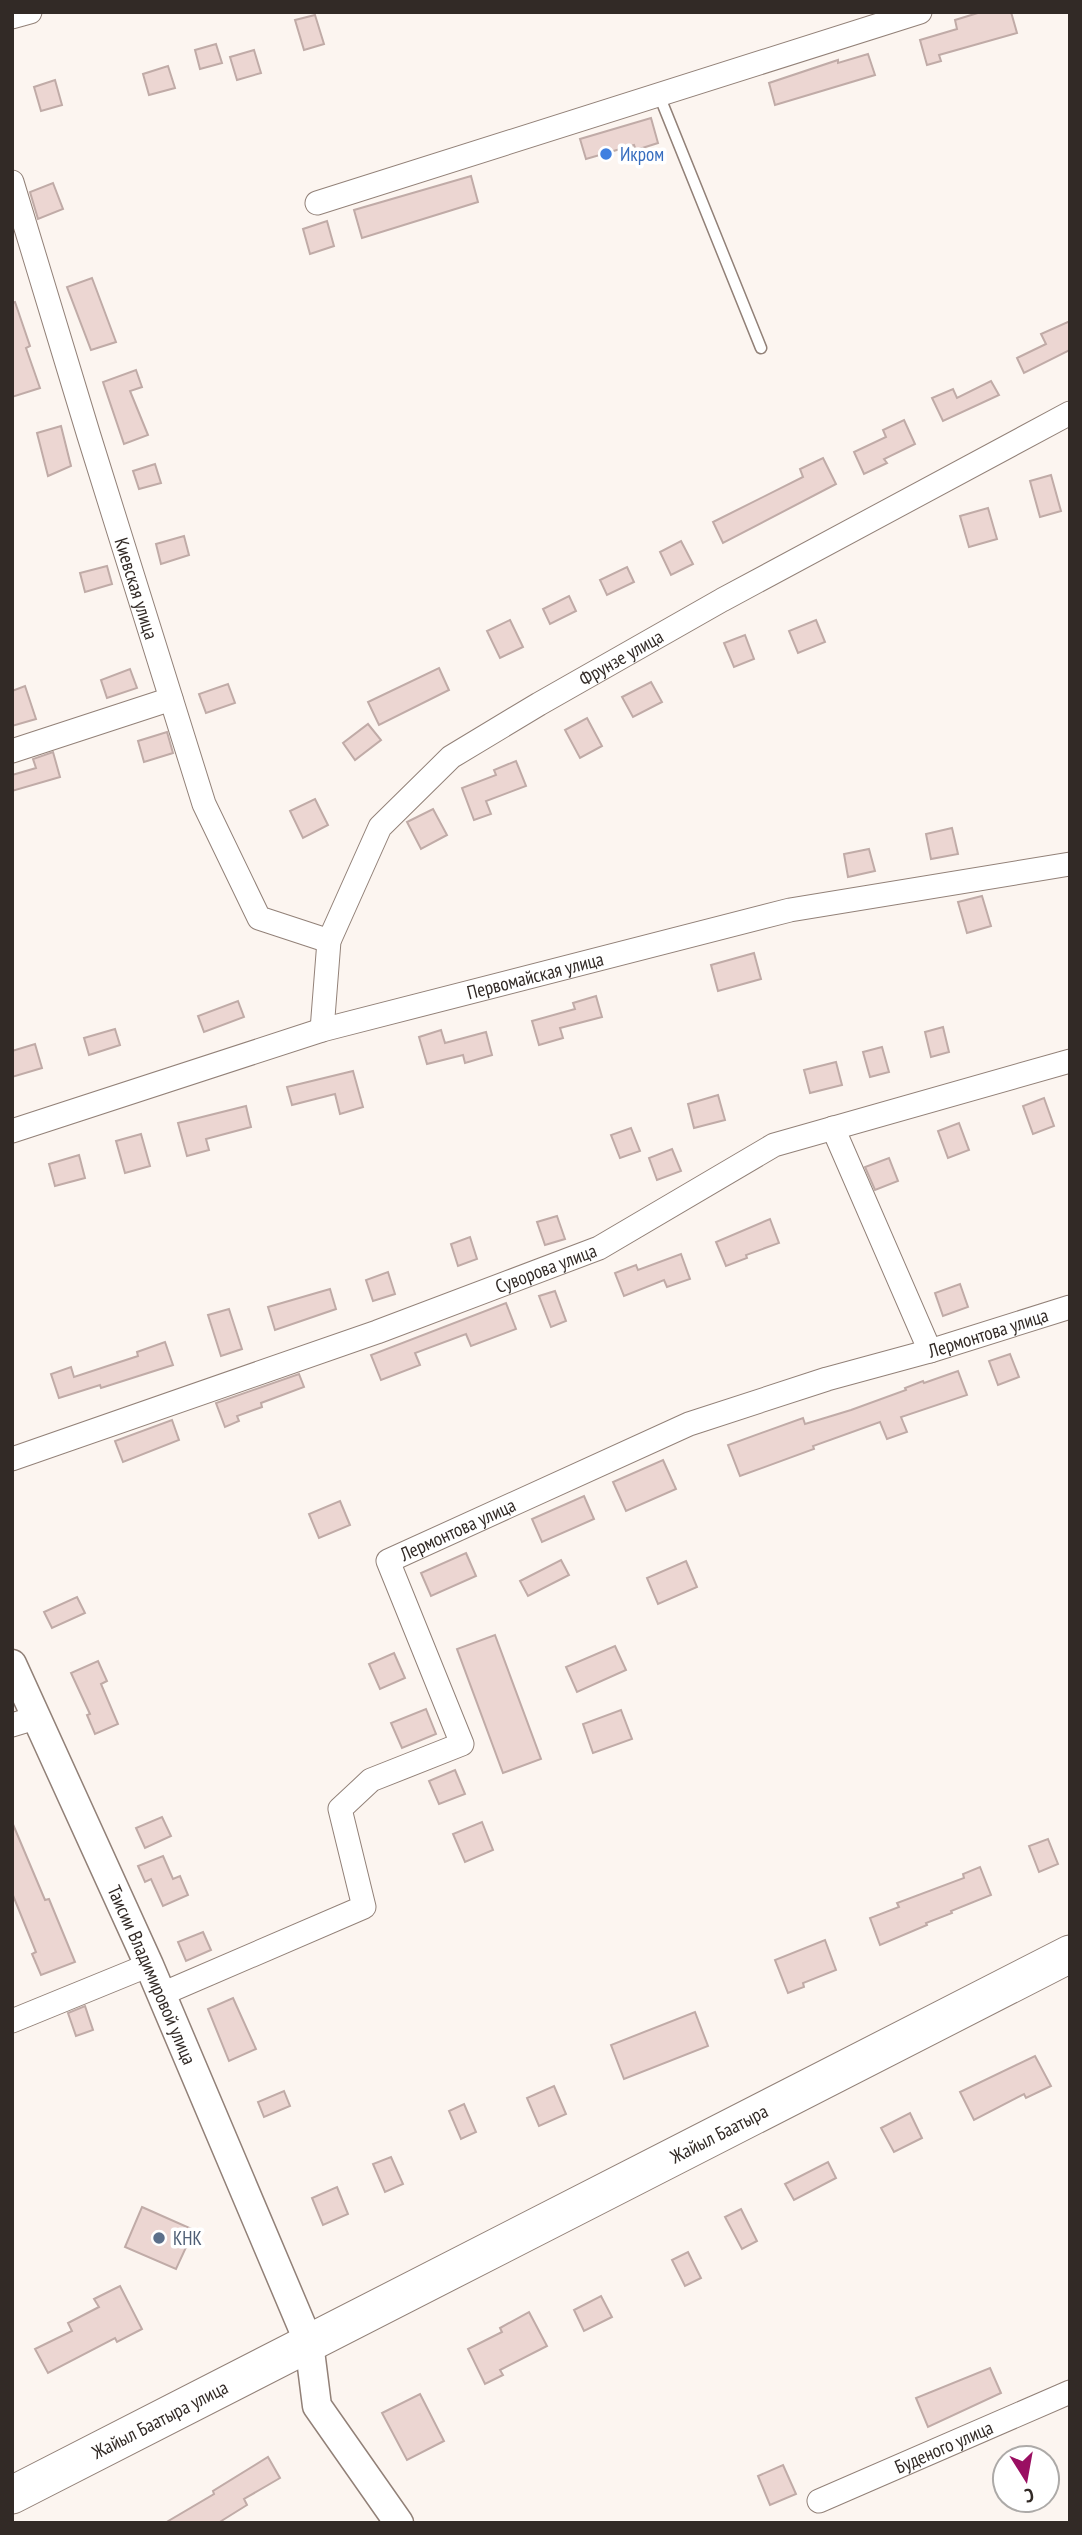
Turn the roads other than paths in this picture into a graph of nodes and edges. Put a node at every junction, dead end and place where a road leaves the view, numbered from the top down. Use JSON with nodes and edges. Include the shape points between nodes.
{"nodes":[{"id":1,"x":30,"y":12,"type":"edge"},
{"id":2,"x":920,"y":12,"type":"edge"},
{"id":3,"x":12,"y":17,"type":"edge"},
{"id":4,"x":659,"y":95,"type":"junction"},
{"id":5,"x":12,"y":182,"type":"edge"},
{"id":6,"x":317,"y":203,"type":"dead end"},
{"id":7,"x":761,"y":348,"type":"dead end"},
{"id":8,"x":1070,"y":413,"type":"edge"},
{"id":9,"x":171,"y":699,"type":"junction"},
{"id":10,"x":12,"y":751,"type":"edge"},
{"id":11,"x":1070,"y":864,"type":"edge"},
{"id":12,"x":329,"y":941,"type":"junction"},
{"id":13,"x":323,"y":1030,"type":"junction"},
{"id":14,"x":1070,"y":1061,"type":"edge"},
{"id":15,"x":833,"y":1128,"type":"junction"},
{"id":16,"x":12,"y":1131,"type":"edge"},
{"id":17,"x":1070,"y":1307,"type":"edge"},
{"id":18,"x":930,"y":1351,"type":"junction"},
{"id":19,"x":12,"y":1459,"type":"edge"},
{"id":20,"x":12,"y":1664,"type":"edge"},
{"id":21,"x":24,"y":1722,"type":"edge"},
{"id":22,"x":1070,"y":1954,"type":"edge"},
{"id":23,"x":149,"y":1965,"type":"junction"},
{"id":24,"x":162,"y":1994,"type":"junction"},
{"id":25,"x":12,"y":2021,"type":"edge"},
{"id":26,"x":309,"y":2343,"type":"junction"},
{"id":27,"x":1070,"y":2392,"type":"edge"},
{"id":28,"x":12,"y":2496,"type":"edge"},
{"id":29,"x":819,"y":2501,"type":"dead end"},
{"id":30,"x":399,"y":2523,"type":"edge"}],
"edges":[{"from":1,"to":3,"type":"street"},
{"from":2,"to":4,"type":"street"},
{"from":4,"to":6,"type":"street"},
{"from":4,"to":7,"type":"lane"},
{"from":5,"to":9,"type":"street","name":"Киевская улица"},
{"from":8,"to":12,"type":"street","name":"Фрунзе улица","via":[[722,600],[452,757],[380,827]]},
{"from":9,"to":10,"type":"street"},
{"from":9,"to":12,"type":"street","name":"Киевская улица","via":[[204,804],[259,918]]},
{"from":11,"to":13,"type":"street","name":"Первомайская улица","via":[[790,910]]},
{"from":12,"to":13,"type":"street","name":"Фрунзе улица"},
{"from":13,"to":16,"type":"street","name":"Первомайская улица"},
{"from":14,"to":15,"type":"street","name":"Суворова улица"},
{"from":15,"to":18,"type":"street"},
{"from":15,"to":19,"type":"street","name":"Суворова улица","via":[[774,1144],[599,1248],[377,1332]]},
{"from":17,"to":18,"type":"street","name":"Лермонтова улица"},
{"from":18,"to":24,"type":"street","name":"Лермонтова улица","via":[[689,1424],[388,1561],[462,1744],[371,1780],[340,1809],[363,1907]]},
{"from":20,"to":21,"type":"street","name":"Таисии Владимировой улица"},
{"from":21,"to":23,"type":"street","name":"Таисии Владимировой улица"},
{"from":22,"to":26,"type":"highway","name":"Жайыл Баатыра"},
{"from":23,"to":24,"type":"street","name":"Таисии Владимировой улица"},
{"from":23,"to":25,"type":"street"},
{"from":24,"to":26,"type":"street","name":"Таисии Владимировой улица"},
{"from":26,"to":28,"type":"highway","name":"Жайыл Баатыра улица"},
{"from":26,"to":30,"type":"street","via":[[317,2406]]},
{"from":27,"to":29,"type":"street","name":"Буденого улица"}]}
